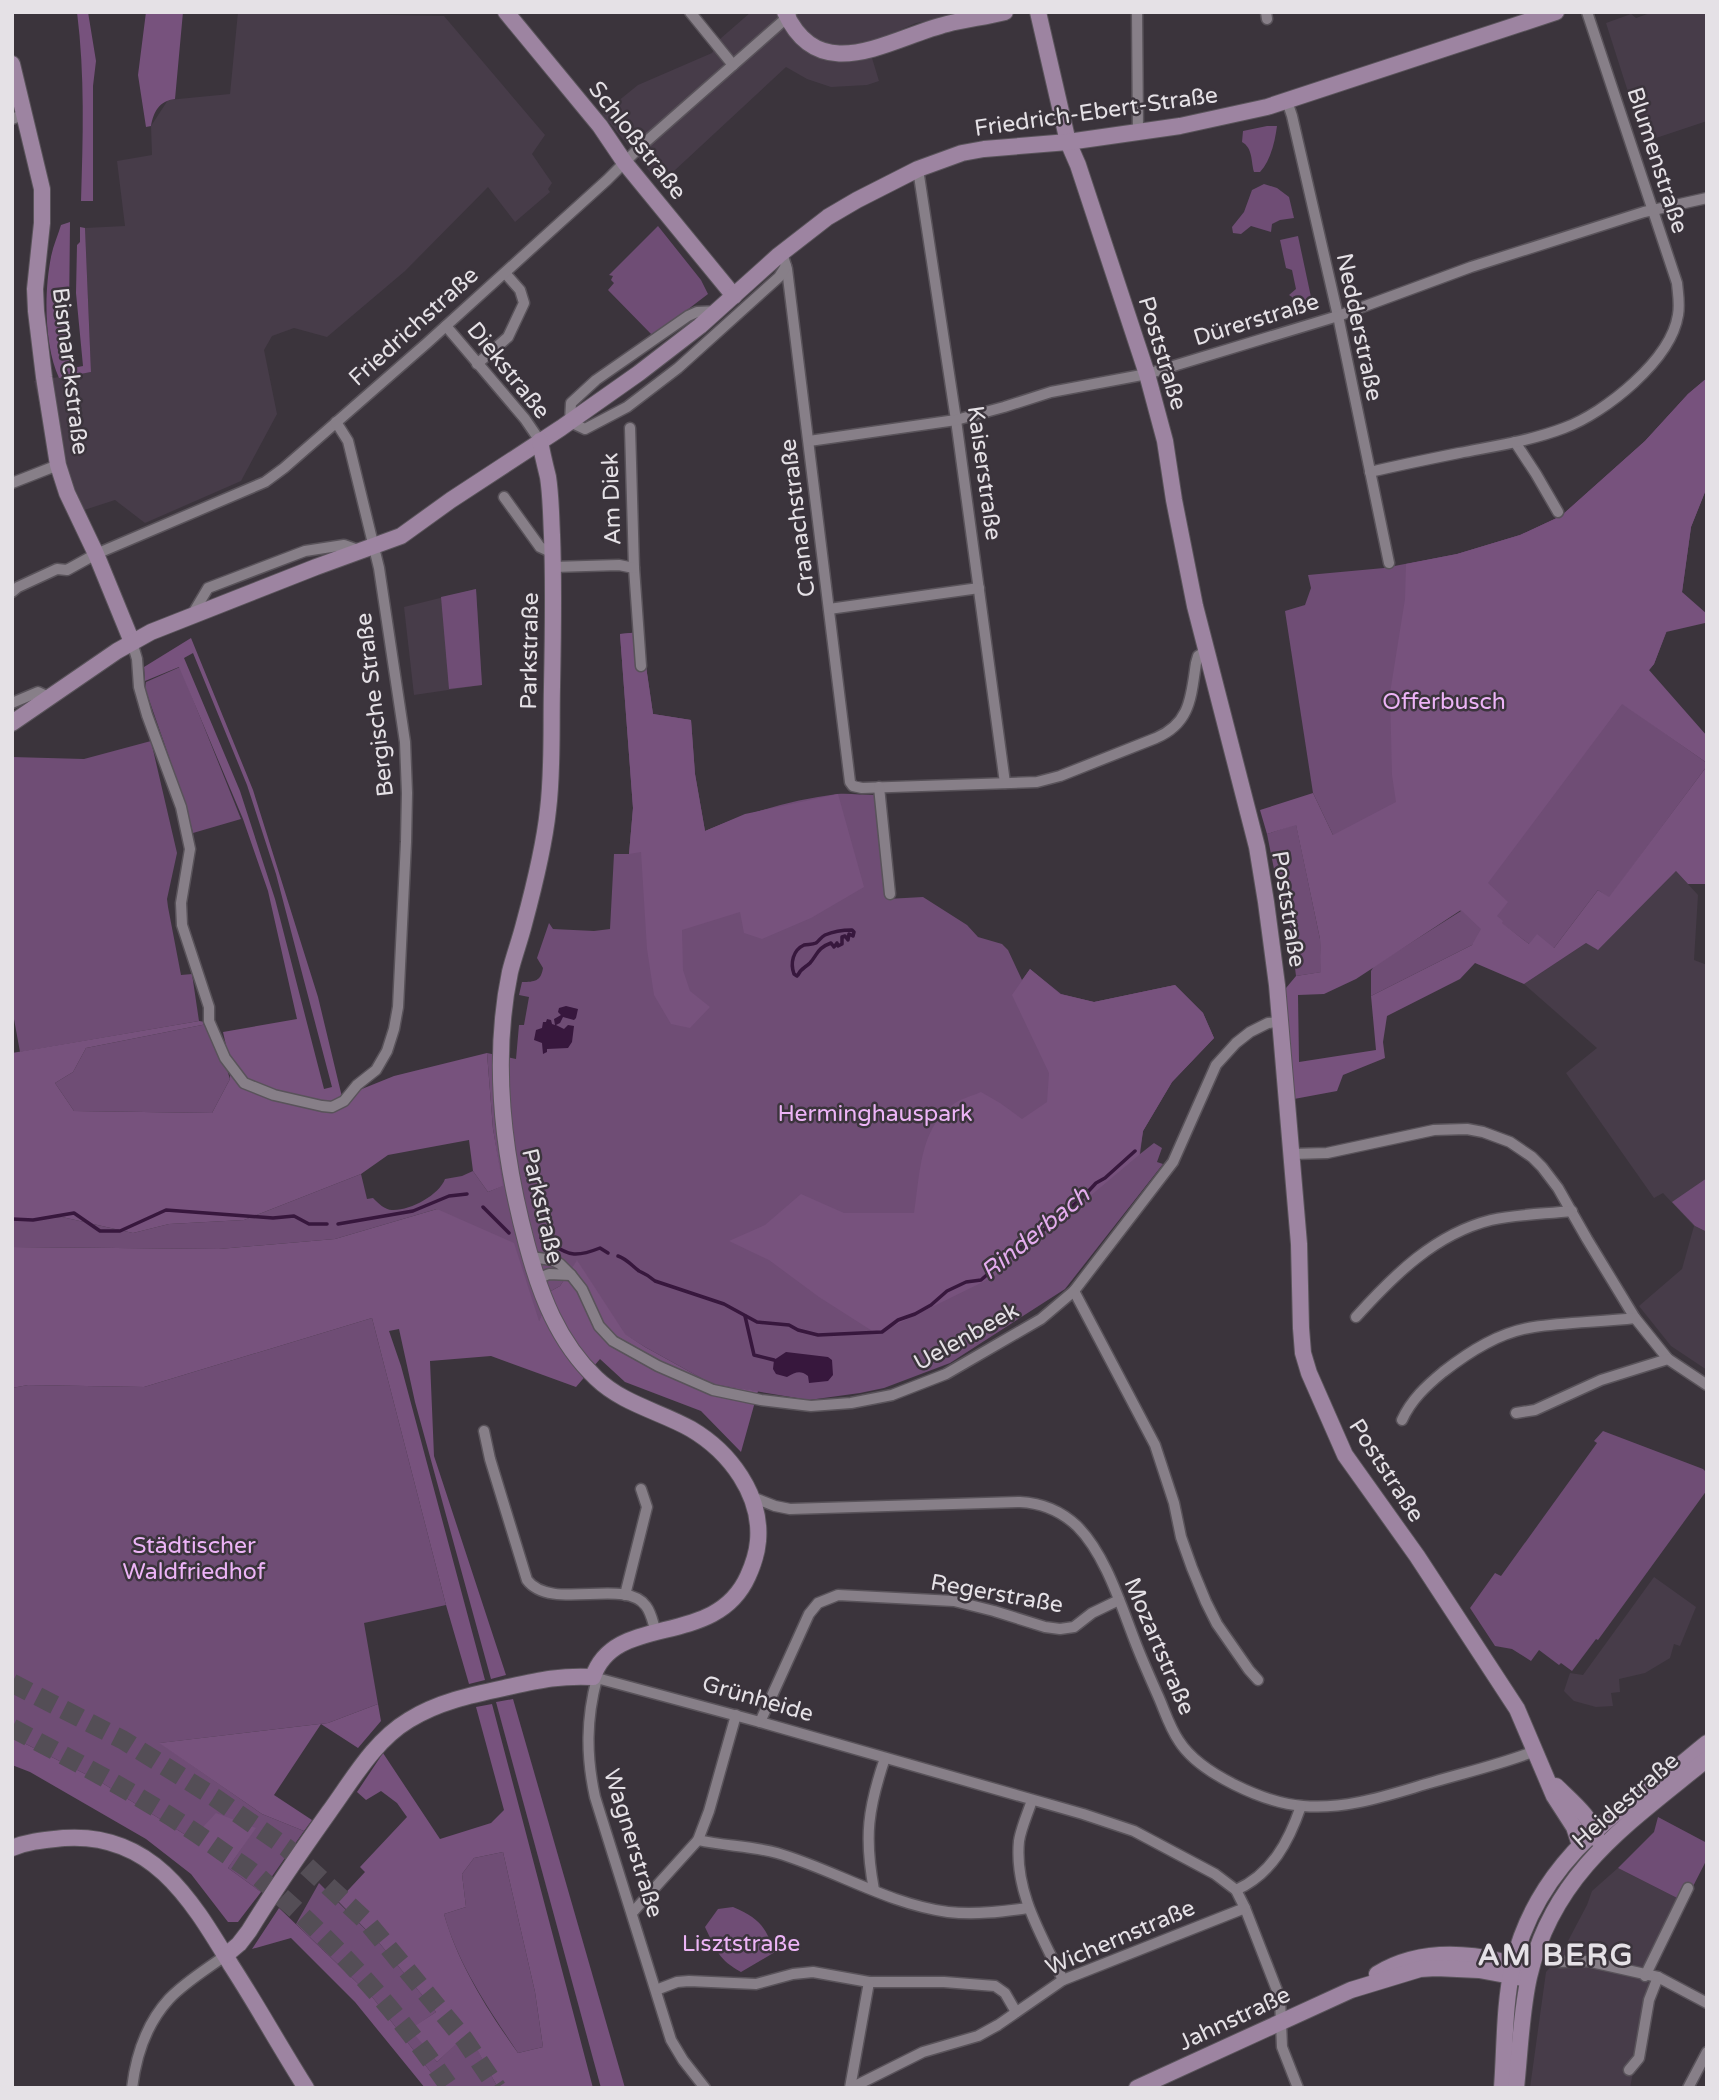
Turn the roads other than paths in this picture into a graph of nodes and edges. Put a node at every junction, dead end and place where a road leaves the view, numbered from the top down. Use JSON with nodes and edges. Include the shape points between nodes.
{"nodes":[{"id":1,"x":506,"y":12,"type":"edge"},
{"id":2,"x":690,"y":12,"type":"edge"},
{"id":3,"x":1005,"y":12,"type":"edge"},
{"id":4,"x":1038,"y":12,"type":"edge"},
{"id":5,"x":1137,"y":12,"type":"edge"},
{"id":6,"x":1556,"y":12,"type":"edge"},
{"id":7,"x":1587,"y":12,"type":"edge"},
{"id":8,"x":788,"y":14,"type":"edge"},
{"id":9,"x":944,"y":18,"type":"edge"},
{"id":10,"x":12,"y":64,"type":"edge"},
{"id":11,"x":733,"y":65,"type":"junction"},
{"id":12,"x":1287,"y":101,"type":"junction"},
{"id":13,"x":19,"y":117,"type":"edge"},
{"id":14,"x":1138,"y":132,"type":"junction"},
{"id":15,"x":1068,"y":142,"type":"junction"},
{"id":16,"x":625,"y":163,"type":"junction"},
{"id":17,"x":918,"y":169,"type":"junction"},
{"id":18,"x":1707,"y":198,"type":"edge"},
{"id":19,"x":1653,"y":209,"type":"junction"},
{"id":20,"x":784,"y":259,"type":"junction"},
{"id":21,"x":505,"y":273,"type":"junction"},
{"id":22,"x":734,"y":296,"type":"junction"},
{"id":23,"x":718,"y":311,"type":"junction"},
{"id":24,"x":1338,"y":316,"type":"junction"},
{"id":25,"x":446,"y":326,"type":"junction"},
{"id":26,"x":700,"y":326,"type":"junction"},
{"id":27,"x":696,"y":353,"type":"junction"},
{"id":28,"x":477,"y":364,"type":"junction"},
{"id":29,"x":1147,"y":374,"type":"junction"},
{"id":30,"x":956,"y":420,"type":"junction"},
{"id":31,"x":336,"y":422,"type":"junction"},
{"id":32,"x":570,"y":422,"type":"junction"},
{"id":33,"x":630,"y":428,"type":"dead end"},
{"id":34,"x":809,"y":441,"type":"junction"},
{"id":35,"x":540,"y":442,"type":"junction"},
{"id":36,"x":1515,"y":442,"type":"junction"},
{"id":37,"x":58,"y":465,"type":"junction"},
{"id":38,"x":1370,"y":472,"type":"junction"},
{"id":39,"x":12,"y":483,"type":"edge"},
{"id":40,"x":504,"y":497,"type":"dead end"},
{"id":41,"x":1559,"y":512,"type":"dead end"},
{"id":42,"x":367,"y":549,"type":"junction"},
{"id":43,"x":96,"y":555,"type":"junction"},
{"id":44,"x":553,"y":560,"type":"junction"},
{"id":45,"x":1389,"y":563,"type":"dead end"},
{"id":46,"x":634,"y":568,"type":"junction"},
{"id":47,"x":979,"y":588,"type":"junction"},
{"id":48,"x":12,"y":593,"type":"edge"},
{"id":49,"x":829,"y":609,"type":"junction"},
{"id":50,"x":132,"y":642,"type":"junction"},
{"id":51,"x":1206,"y":651,"type":"junction"},
{"id":52,"x":641,"y":666,"type":"dead end"},
{"id":53,"x":51,"y":698,"type":"junction"},
{"id":54,"x":12,"y":703,"type":"edge"},
{"id":55,"x":12,"y":723,"type":"edge"},
{"id":56,"x":1005,"y":783,"type":"junction"},
{"id":57,"x":879,"y":787,"type":"junction"},
{"id":58,"x":890,"y":894,"type":"dead end"},
{"id":59,"x":1280,"y":1022,"type":"junction"},
{"id":60,"x":1292,"y":1154,"type":"junction"},
{"id":61,"x":1572,"y":1211,"type":"junction"},
{"id":62,"x":531,"y":1257,"type":"junction"},
{"id":63,"x":571,"y":1275,"type":"junction"},
{"id":64,"x":537,"y":1279,"type":"junction"},
{"id":65,"x":1074,"y":1291,"type":"junction"},
{"id":66,"x":1356,"y":1317,"type":"dead end"},
{"id":67,"x":1635,"y":1318,"type":"junction"},
{"id":68,"x":1668,"y":1359,"type":"junction"},
{"id":69,"x":1707,"y":1385,"type":"edge"},
{"id":70,"x":1516,"y":1413,"type":"dead end"},
{"id":71,"x":1402,"y":1420,"type":"dead end"},
{"id":72,"x":484,"y":1432,"type":"dead end"},
{"id":73,"x":641,"y":1489,"type":"dead end"},
{"id":74,"x":751,"y":1497,"type":"junction"},
{"id":75,"x":625,"y":1595,"type":"junction"},
{"id":76,"x":1119,"y":1600,"type":"junction"},
{"id":77,"x":656,"y":1632,"type":"junction"},
{"id":78,"x":595,"y":1678,"type":"junction"},
{"id":79,"x":1258,"y":1680,"type":"dead end"},
{"id":80,"x":736,"y":1715,"type":"junction"},
{"id":81,"x":760,"y":1722,"type":"junction"},
{"id":82,"x":1707,"y":1744,"type":"edge"},
{"id":83,"x":1535,"y":1751,"type":"junction"},
{"id":84,"x":885,"y":1758,"type":"junction"},
{"id":85,"x":1707,"y":1759,"type":"edge"},
{"id":86,"x":1545,"y":1774,"type":"junction"},
{"id":87,"x":1032,"y":1800,"type":"junction"},
{"id":88,"x":1301,"y":1806,"type":"junction"},
{"id":89,"x":1595,"y":1831,"type":"junction"},
{"id":90,"x":698,"y":1840,"type":"junction"},
{"id":91,"x":1580,"y":1845,"type":"junction"},
{"id":92,"x":12,"y":1848,"type":"edge"},
{"id":93,"x":1598,"y":1852,"type":"junction"},
{"id":94,"x":1688,"y":1888,"type":"dead end"},
{"id":95,"x":874,"y":1889,"type":"junction"},
{"id":96,"x":1236,"y":1890,"type":"junction"},
{"id":97,"x":1028,"y":1908,"type":"junction"},
{"id":98,"x":1245,"y":1908,"type":"junction"},
{"id":99,"x":632,"y":1913,"type":"junction"},
{"id":100,"x":226,"y":1955,"type":"junction"},
{"id":101,"x":1560,"y":1962,"type":"dead end"},
{"id":102,"x":1512,"y":1970,"type":"junction"},
{"id":103,"x":1530,"y":1973,"type":"junction"},
{"id":104,"x":1645,"y":1976,"type":"junction"},
{"id":105,"x":1658,"y":1977,"type":"junction"},
{"id":106,"x":1063,"y":1980,"type":"junction"},
{"id":107,"x":869,"y":1982,"type":"junction"},
{"id":108,"x":656,"y":1990,"type":"junction"},
{"id":109,"x":1707,"y":2003,"type":"edge"},
{"id":110,"x":1016,"y":2012,"type":"junction"},
{"id":111,"x":1282,"y":2020,"type":"junction"},
{"id":112,"x":1707,"y":2052,"type":"edge"},
{"id":113,"x":1629,"y":2070,"type":"dead end"},
{"id":114,"x":132,"y":2088,"type":"edge"},
{"id":115,"x":306,"y":2088,"type":"edge"},
{"id":116,"x":705,"y":2088,"type":"edge"},
{"id":117,"x":851,"y":2088,"type":"edge"},
{"id":118,"x":1137,"y":2088,"type":"edge"},
{"id":119,"x":1298,"y":2088,"type":"edge"},
{"id":120,"x":1502,"y":2088,"type":"edge"},
{"id":121,"x":1516,"y":2088,"type":"edge"},
{"id":122,"x":1688,"y":2088,"type":"edge"}],
"edges":[{"from":1,"to":16,"type":"street","name":"Schloßstraße"},
{"from":2,"to":11,"type":"street"},
{"from":3,"to":9,"type":"street"},
{"from":4,"to":15,"type":"street","name":"Poststraße"},
{"from":5,"to":14,"type":"street"},
{"from":6,"to":12,"type":"street","name":"Friedrich-Ebert-Straße"},
{"from":7,"to":19,"type":"street","name":"Blumenstraße"},
{"from":8,"to":9,"type":"street","via":[[793,29],[807,43],[836,54],[860,52]]},
{"from":8,"to":11,"type":"street","name":"Friedrichstraße"},
{"from":10,"to":13,"type":"street","name":"Bismarckstraße"},
{"from":11,"to":16,"type":"street","name":"Friedrichstraße"},
{"from":12,"to":14,"type":"street","name":"Friedrich-Ebert-Straße"},
{"from":12,"to":24,"type":"street","name":"Nedderstraße"},
{"from":13,"to":37,"type":"street","name":"Bismarckstraße","via":[[42,189],[36,311]]},
{"from":14,"to":15,"type":"street","name":"Friedrich-Ebert-Straße"},
{"from":15,"to":17,"type":"street","name":"Friedrich-Ebert-Straße","via":[[984,149]]},
{"from":15,"to":29,"type":"street","name":"Poststraße"},
{"from":16,"to":21,"type":"street","name":"Friedrichstraße"},
{"from":16,"to":22,"type":"street","name":"Schloßstraße"},
{"from":17,"to":20,"type":"street","name":"Friedrich-Ebert-Straße","via":[[828,218]]},
{"from":17,"to":30,"type":"street","name":"Kaiserstraße"},
{"from":18,"to":19,"type":"street","name":"Dürerstraße"},
{"from":19,"to":24,"type":"street","name":"Dürerstraße","via":[[1471,267]]},
{"from":19,"to":36,"type":"street","name":"Blumenstraße","via":[[1679,300],[1678,317],[1666,346],[1646,371],[1591,415]]},
{"from":20,"to":22,"type":"street","name":"Friedrich-Ebert-Straße"},
{"from":20,"to":27,"type":"street","name":"Friedrich-Ebert-Straße","via":[[779,277]]},
{"from":20,"to":34,"type":"street","name":"Cranachstraße"},
{"from":21,"to":25,"type":"street","name":"Friedrichstraße"},
{"from":21,"to":28,"type":"street","via":[[520,290],[524,303],[508,337]]},
{"from":22,"to":23,"type":"street","name":"Friedrich-Ebert-Straße"},
{"from":23,"to":26,"type":"street","name":"Friedrich-Ebert-Straße"},
{"from":23,"to":32,"type":"street","via":[[688,316],[596,380],[571,403]]},
{"from":24,"to":29,"type":"street","name":"Dürerstraße"},
{"from":24,"to":38,"type":"street","name":"Nedderstraße"},
{"from":25,"to":28,"type":"street","name":"Diekstraße"},
{"from":25,"to":31,"type":"street","name":"Friedrichstraße"},
{"from":26,"to":27,"type":"street"},
{"from":26,"to":32,"type":"street","name":"Friedrich-Ebert-Straße"},
{"from":27,"to":32,"type":"street","name":"Friedrich-Ebert-Straße","via":[[592,427],[585,429]]},
{"from":28,"to":35,"type":"street","name":"Diekstraße","via":[[531,425]]},
{"from":29,"to":30,"type":"street","name":"Dürerstraße","via":[[1051,392]]},
{"from":29,"to":51,"type":"street","name":"Poststraße","via":[[1166,441]]},
{"from":30,"to":34,"type":"street","name":"Dürerstraße"},
{"from":30,"to":47,"type":"street","name":"Kaiserstraße"},
{"from":31,"to":42,"type":"street","name":"Bergische Straße","via":[[348,441]]},
{"from":31,"to":43,"type":"street","name":"Friedrichstraße","via":[[265,482]]},
{"from":32,"to":35,"type":"street","name":"Friedrich-Ebert-Straße"},
{"from":33,"to":46,"type":"street","name":"Am Diek"},
{"from":34,"to":49,"type":"street","name":"Cranachstraße"},
{"from":35,"to":42,"type":"street","name":"Friedrich-Ebert-Straße","via":[[401,536]]},
{"from":35,"to":44,"type":"street","name":"Parkstraße","via":[[550,492]]},
{"from":36,"to":38,"type":"street","name":"Blumenstraße"},
{"from":36,"to":41,"type":"street"},
{"from":37,"to":39,"type":"street"},
{"from":37,"to":43,"type":"street","name":"Bismarckstraße"},
{"from":38,"to":45,"type":"street","name":"Nedderstraße"},
{"from":40,"to":44,"type":"street"},
{"from":42,"to":50,"type":"street","name":"Friedrich-Ebert-Straße"},
{"from":42,"to":50,"type":"street","name":"Bergische Straße","via":[[379,568],[405,742],[404,914],[398,1007],[387,1051],[376,1070],[332,1107],[244,1083],[225,1058],[209,1021],[209,1007],[182,925],[190,849],[181,807],[144,706]]},
{"from":43,"to":48,"type":"street","name":"Friedrichstraße"},
{"from":43,"to":50,"type":"street","name":"Bismarckstraße"},
{"from":44,"to":46,"type":"street","name":"Am Diek"},
{"from":44,"to":62,"type":"street","name":"Parkstraße","via":[[548,811],[531,898],[510,971],[500,1069],[505,1141]]},
{"from":46,"to":52,"type":"street","name":"Am Diek"},
{"from":47,"to":49,"type":"street"},
{"from":47,"to":56,"type":"street","name":"Kaiserstraße"},
{"from":49,"to":57,"type":"street","name":"Cranachstraße","via":[[850,779],[857,788]]},
{"from":50,"to":53,"type":"street","name":"Friedrich-Ebert-Straße"},
{"from":51,"to":56,"type":"street","via":[[1198,656],[1187,711],[1164,735],[1060,776]]},
{"from":51,"to":59,"type":"street","name":"Poststraße","via":[[1257,847]]},
{"from":53,"to":54,"type":"street","via":[[38,692]]},
{"from":53,"to":55,"type":"street","name":"Friedrich-Ebert-Straße"},
{"from":56,"to":57,"type":"street"},
{"from":57,"to":58,"type":"street"},
{"from":59,"to":60,"type":"street","name":"Poststraße"},
{"from":59,"to":65,"type":"street","name":"Uelenbeek","via":[[1250,1032],[1216,1065],[1173,1162]]},
{"from":60,"to":61,"type":"street","via":[[1327,1153],[1434,1130],[1483,1132],[1532,1157]]},
{"from":60,"to":83,"type":"street","name":"Poststraße","via":[[1303,1353],[1318,1398],[1345,1455],[1517,1709]]},
{"from":61,"to":66,"type":"street","via":[[1507,1217],[1463,1229],[1410,1263]]},
{"from":61,"to":67,"type":"street"},
{"from":62,"to":63,"type":"street","name":"Uelenbeek","via":[[552,1260]]},
{"from":62,"to":64,"type":"street","name":"Parkstraße"},
{"from":63,"to":64,"type":"street"},
{"from":63,"to":65,"type":"street","name":"Uelenbeek","via":[[599,1325],[622,1348],[713,1390],[811,1406],[892,1395],[946,1374],[1041,1319]]},
{"from":64,"to":74,"type":"street","name":"Parkstraße","via":[[573,1354],[597,1380],[618,1396],[690,1428],[711,1443],[729,1461]]},
{"from":65,"to":79,"type":"street","via":[[1155,1445],[1181,1537],[1206,1602]]},
{"from":67,"to":68,"type":"street"},
{"from":67,"to":71,"type":"street","via":[[1531,1327],[1496,1339],[1440,1375],[1418,1394]]},
{"from":68,"to":69,"type":"street"},
{"from":68,"to":70,"type":"street","via":[[1601,1380],[1535,1410]]},
{"from":72,"to":75,"type":"street","via":[[532,1587],[566,1594]]},
{"from":73,"to":75,"type":"street","via":[[647,1507]]},
{"from":74,"to":76,"type":"street","name":"Mozartstraße","via":[[790,1509],[1035,1503],[1067,1518],[1086,1535]]},
{"from":74,"to":77,"type":"street","name":"Parkstraße","via":[[757,1510],[757,1553],[745,1583],[725,1607],[710,1616]]},
{"from":75,"to":77,"type":"street","via":[[645,1605]]},
{"from":76,"to":81,"type":"street","name":"Regerstraße","via":[[1074,1627],[1060,1629],[954,1601],[838,1595],[818,1603],[809,1614]]},
{"from":76,"to":88,"type":"street","name":"Mozartstraße","via":[[1179,1743],[1212,1771],[1247,1790]]},
{"from":77,"to":78,"type":"street","name":"Parkstraße","via":[[611,1650],[596,1666]]},
{"from":78,"to":80,"type":"street","name":"Grünheide"},
{"from":78,"to":99,"type":"street","name":"Wagnerstraße","via":[[589,1771]]},
{"from":78,"to":100,"type":"street","name":"Grünheide","via":[[538,1679],[444,1703],[388,1735],[335,1803],[239,1944]]},
{"from":80,"to":81,"type":"street","name":"Grünheide"},
{"from":80,"to":90,"type":"street"},
{"from":81,"to":84,"type":"street","name":"Grünheide"},
{"from":82,"to":89,"type":"street","name":"Heidestraße"},
{"from":83,"to":86,"type":"street","name":"Poststraße"},
{"from":83,"to":88,"type":"street","name":"Mozartstraße","via":[[1362,1802]]},
{"from":84,"to":87,"type":"street","name":"Grünheide"},
{"from":84,"to":95,"type":"street","via":[[867,1832]]},
{"from":85,"to":93,"type":"street","name":"Heidestraße"},
{"from":86,"to":89,"type":"street","name":"Poststraße"},
{"from":86,"to":91,"type":"street","name":"Poststraße"},
{"from":87,"to":96,"type":"street","name":"Grünheide","via":[[1134,1830]]},
{"from":87,"to":97,"type":"street","via":[[1019,1841],[1020,1884]]},
{"from":88,"to":96,"type":"street","via":[[1282,1850],[1249,1884]]},
{"from":89,"to":91,"type":"street","name":"Heidestraße"},
{"from":89,"to":93,"type":"street"},
{"from":90,"to":95,"type":"street","via":[[775,1852]]},
{"from":90,"to":99,"type":"street"},
{"from":91,"to":102,"type":"street","name":"Heidestraße","via":[[1550,1881],[1530,1918]]},
{"from":92,"to":100,"type":"street","via":[[41,1840],[92,1838],[131,1850],[175,1882]]},
{"from":93,"to":103,"type":"street","name":"Heidestraße","via":[[1553,1912]]},
{"from":94,"to":104,"type":"street"},
{"from":95,"to":97,"type":"street","via":[[947,1912]]},
{"from":96,"to":98,"type":"street","name":"Grünheide"},
{"from":97,"to":106,"type":"street"},
{"from":98,"to":106,"type":"street","name":"Wichernstraße"},
{"from":98,"to":111,"type":"street","name":"Grünheide","via":[[1280,1998]]},
{"from":99,"to":108,"type":"street","name":"Wagnerstraße"},
{"from":100,"to":114,"type":"street","via":[[171,1997],[155,2017],[139,2051]]},
{"from":100,"to":115,"type":"street"},
{"from":101,"to":104,"type":"street","via":[[1587,1961]]},
{"from":102,"to":103,"type":"street","name":"Jahnstraße"},
{"from":102,"to":111,"type":"street","name":"Jahnstraße","via":[[1420,1969],[1351,1990]]},
{"from":102,"to":120,"type":"street","name":"Heidestraße"},
{"from":103,"to":121,"type":"street","name":"Heidestraße"},
{"from":104,"to":105,"type":"street"},
{"from":105,"to":109,"type":"street"},
{"from":105,"to":113,"type":"street","via":[[1649,2000],[1639,2058]]},
{"from":106,"to":110,"type":"street","name":"Wichernstraße"},
{"from":107,"to":108,"type":"street","via":[[813,1972],[756,1984],[677,1982]]},
{"from":107,"to":110,"type":"street","via":[[995,1986]]},
{"from":107,"to":117,"type":"street"},
{"from":108,"to":116,"type":"street","name":"Wagnerstraße","via":[[671,2040]]},
{"from":110,"to":117,"type":"street","via":[[978,2036],[923,2052]]},
{"from":111,"to":118,"type":"street","name":"Jahnstraße"},
{"from":111,"to":119,"type":"street","name":"Grünheide","via":[[1282,2047]]},
{"from":112,"to":122,"type":"street"}]}
